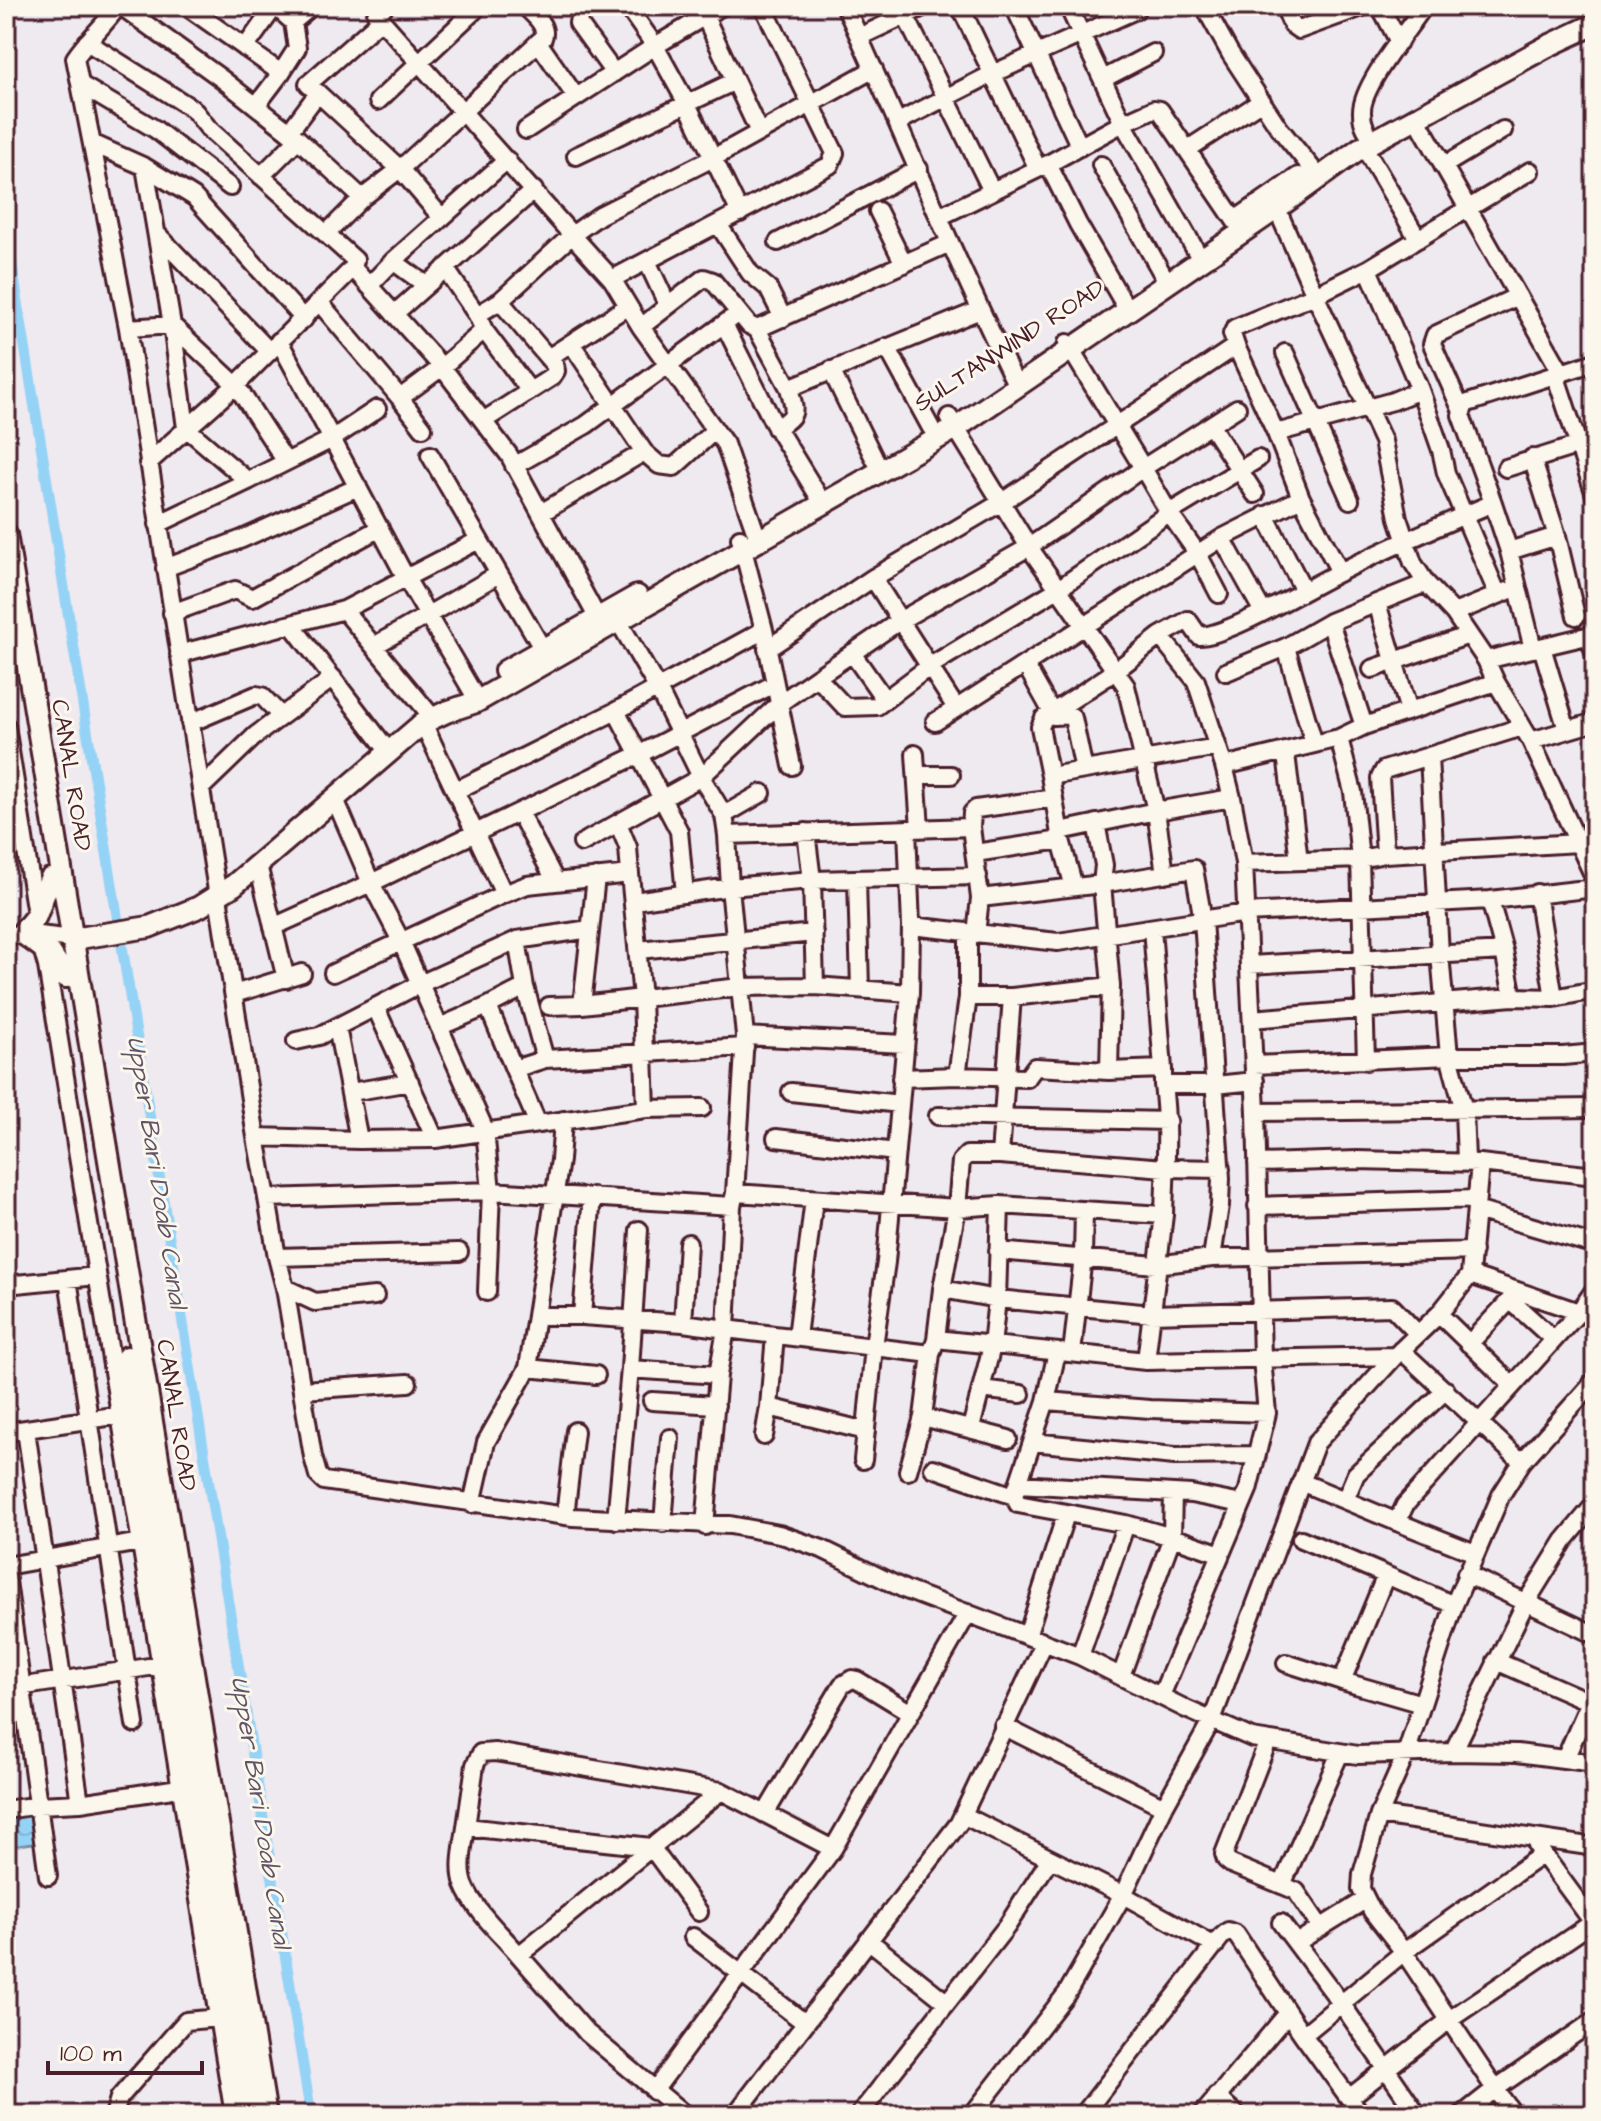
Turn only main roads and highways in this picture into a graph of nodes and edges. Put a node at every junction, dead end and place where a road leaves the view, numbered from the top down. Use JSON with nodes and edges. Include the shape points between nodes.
{"nodes":[{"id":1,"x":1595,"y":13,"type":"edge"},
{"id":2,"x":1595,"y":24,"type":"edge"},
{"id":3,"x":1473,"y":82,"type":"junction"},
{"id":4,"x":1368,"y":139,"type":"junction"},
{"id":5,"x":1274,"y":202,"type":"junction"},
{"id":6,"x":1069,"y":346,"type":"junction"},
{"id":7,"x":953,"y":422,"type":"junction"},
{"id":8,"x":820,"y":499,"type":"junction"},
{"id":9,"x":6,"y":534,"type":"edge"},
{"id":10,"x":750,"y":540,"type":"junction"},
{"id":11,"x":6,"y":614,"type":"edge"},
{"id":12,"x":434,"y":718,"type":"junction"},
{"id":13,"x":50,"y":879,"type":"junction"},
{"id":14,"x":14,"y":935,"type":"edge"},
{"id":15,"x":58,"y":941,"type":"junction"},
{"id":16,"x":250,"y":2115,"type":"edge"},
{"id":17,"x":266,"y":2115,"type":"edge"}],
"edges":[{"from":1,"to":3,"type":"main road","name":"SULTANWIND ROAD"},
{"from":2,"to":3,"type":"main road"},
{"from":3,"to":4,"type":"main road","name":"SULTANWIND ROAD"},
{"from":3,"to":4,"type":"main road"},
{"from":4,"to":5,"type":"main road","name":"SULTANWIND ROAD"},
{"from":5,"to":6,"type":"main road"},
{"from":5,"to":6,"type":"main road","name":"SULTANWIND ROAD","via":[[1236,222]]},
{"from":6,"to":7,"type":"main road"},
{"from":6,"to":7,"type":"main road","name":"SULTANWIND ROAD"},
{"from":7,"to":8,"type":"main road"},
{"from":7,"to":8,"type":"main road","name":"SULTANWIND ROAD","via":[[931,428],[875,460]]},
{"from":8,"to":10,"type":"main road","name":"SULTANWIND ROAD"},
{"from":9,"to":15,"type":"main road","name":"CANAL ROAD"},
{"from":10,"to":12,"type":"main road","name":"SULTANWIND ROAD","via":[[597,617]]},
{"from":10,"to":12,"type":"main road","via":[[619,622],[476,702]]},
{"from":11,"to":13,"type":"main road","name":"CANAL ROAD"},
{"from":12,"to":15,"type":"main road","name":"SULTANWIND ROAD","via":[[258,865],[199,907],[149,927]]},
{"from":13,"to":14,"type":"main road","via":[[36,916]]},
{"from":13,"to":15,"type":"main road","name":"CANAL ROAD"},
{"from":14,"to":15,"type":"main road"},
{"from":15,"to":16,"type":"main road","name":"CANAL ROAD","via":[[168,1664],[226,2017]]},
{"from":15,"to":17,"type":"main road","name":"CANAL ROAD"}]}
